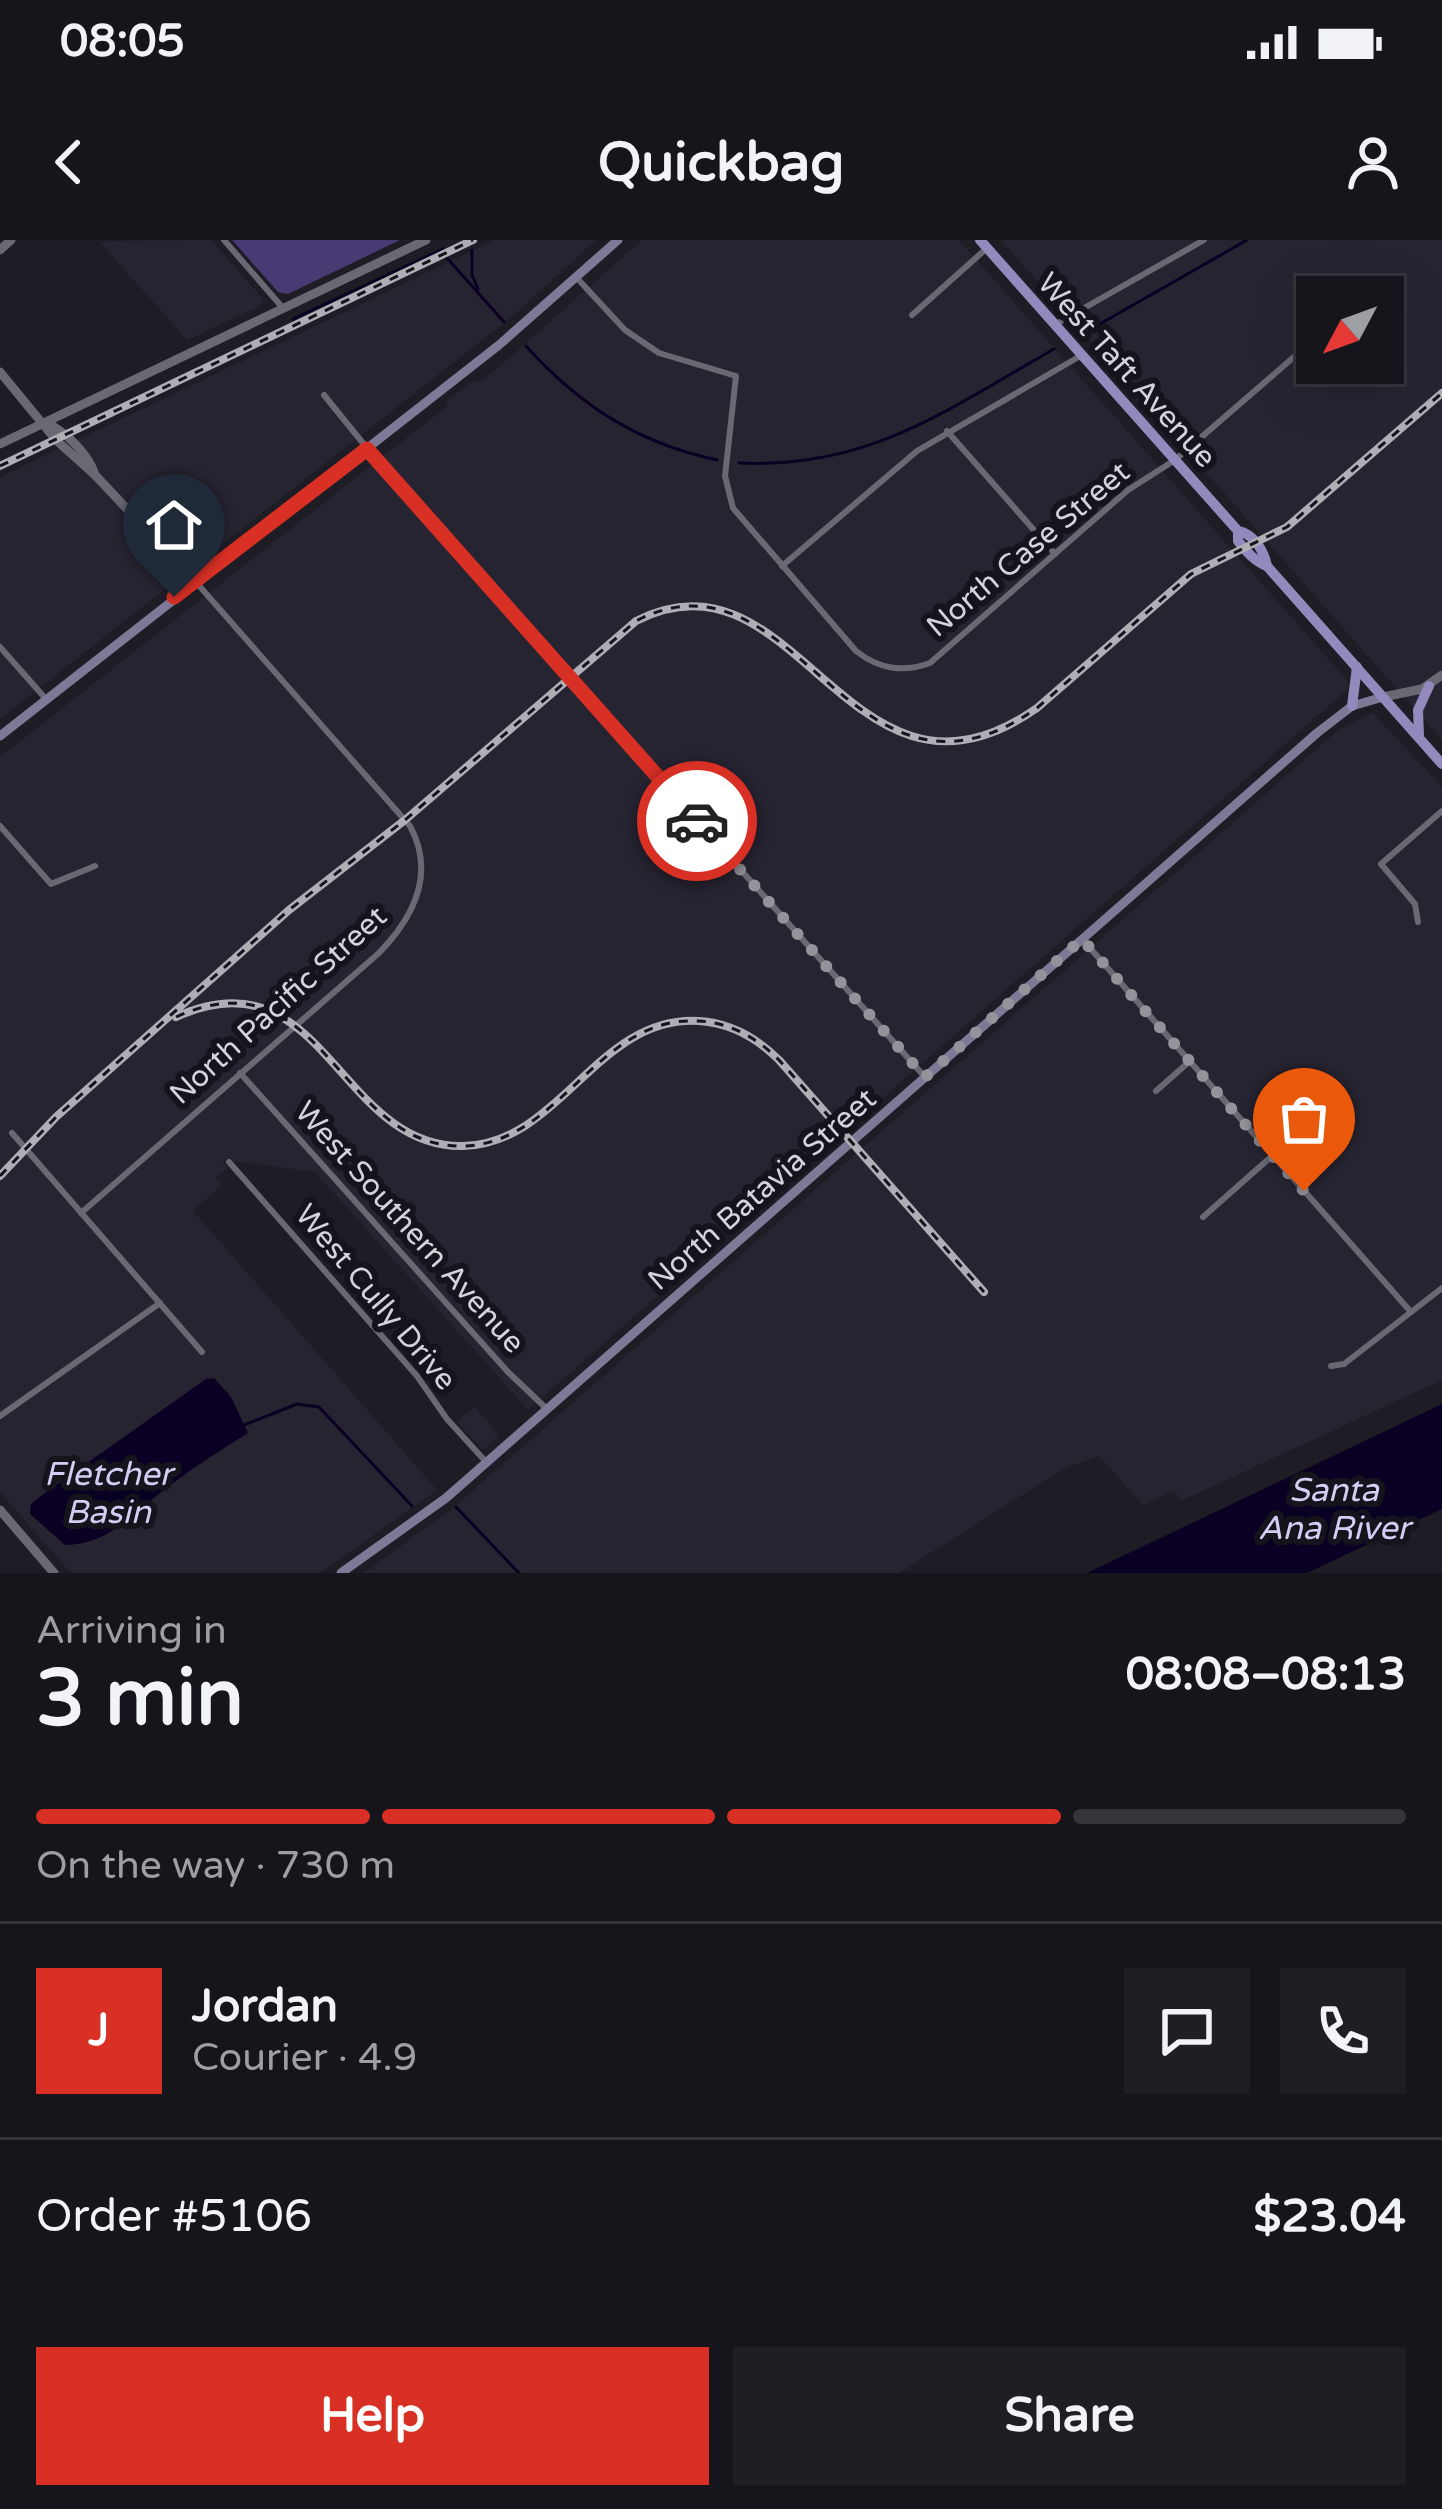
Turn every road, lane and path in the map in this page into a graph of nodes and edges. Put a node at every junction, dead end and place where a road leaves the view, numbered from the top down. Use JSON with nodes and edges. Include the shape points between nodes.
{"nodes":[{"id":1,"x":11,"y":240,"type":"edge"},
{"id":2,"x":224,"y":240,"type":"edge"},
{"id":3,"x":426,"y":240,"type":"edge"},
{"id":4,"x":618,"y":240,"type":"edge"},
{"id":5,"x":1204,"y":240,"type":"edge"},
{"id":6,"x":984,"y":244,"type":"edge"},
{"id":7,"x":0,"y":250,"type":"edge"},
{"id":8,"x":576,"y":277,"type":"junction"},
{"id":9,"x":282,"y":307,"type":"junction"},
{"id":10,"x":912,"y":315,"type":"dead end"},
{"id":11,"x":1055,"y":325,"type":"junction"},
{"id":12,"x":1082,"y":355,"type":"junction"},
{"id":13,"x":1296,"y":355,"type":"edge"},
{"id":14,"x":0,"y":372,"type":"edge"},
{"id":15,"x":323,"y":395,"type":"dead end"},
{"id":16,"x":44,"y":422,"type":"junction"},
{"id":17,"x":947,"y":431,"type":"junction"},
{"id":18,"x":0,"y":444,"type":"edge"},
{"id":19,"x":367,"y":449,"type":"junction"},
{"id":20,"x":1174,"y":460,"type":"junction"},
{"id":21,"x":1055,"y":554,"type":"junction"},
{"id":22,"x":781,"y":567,"type":"junction"},
{"id":23,"x":195,"y":581,"type":"junction"},
{"id":24,"x":0,"y":647,"type":"edge"},
{"id":25,"x":1357,"y":667,"type":"junction"},
{"id":26,"x":1442,"y":676,"type":"edge"},
{"id":27,"x":1429,"y":686,"type":"junction"},
{"id":28,"x":1383,"y":698,"type":"junction"},
{"id":29,"x":46,"y":699,"type":"junction"},
{"id":30,"x":1352,"y":706,"type":"junction"},
{"id":31,"x":0,"y":736,"type":"edge"},
{"id":32,"x":1420,"y":739,"type":"junction"},
{"id":33,"x":1442,"y":764,"type":"edge"},
{"id":34,"x":1442,"y":811,"type":"edge"},
{"id":35,"x":0,"y":826,"type":"edge"},
{"id":36,"x":95,"y":866,"type":"dead end"},
{"id":37,"x":1418,"y":922,"type":"dead end"},
{"id":38,"x":1082,"y":939,"type":"junction"},
{"id":39,"x":1190,"y":1061,"type":"junction"},
{"id":40,"x":240,"y":1073,"type":"junction"},
{"id":41,"x":925,"y":1077,"type":"junction"},
{"id":42,"x":1156,"y":1091,"type":"dead end"},
{"id":43,"x":11,"y":1133,"type":"dead end"},
{"id":44,"x":1273,"y":1156,"type":"junction"},
{"id":45,"x":230,"y":1162,"type":"dead end"},
{"id":46,"x":81,"y":1213,"type":"junction"},
{"id":47,"x":1203,"y":1217,"type":"dead end"},
{"id":48,"x":1442,"y":1288,"type":"edge"},
{"id":49,"x":160,"y":1303,"type":"junction"},
{"id":50,"x":1411,"y":1312,"type":"junction"},
{"id":51,"x":202,"y":1352,"type":"dead end"},
{"id":52,"x":1331,"y":1366,"type":"dead end"},
{"id":53,"x":548,"y":1409,"type":"junction"},
{"id":54,"x":0,"y":1416,"type":"edge"},
{"id":55,"x":487,"y":1462,"type":"junction"},
{"id":56,"x":0,"y":1510,"type":"edge"},
{"id":57,"x":55,"y":1573,"type":"edge"},
{"id":58,"x":341,"y":1573,"type":"edge"}],
"edges":[{"from":1,"to":7,"type":"street"},
{"from":2,"to":9,"type":"street"},
{"from":3,"to":9,"type":"street"},
{"from":4,"to":8,"type":"main road"},
{"from":5,"to":11,"type":"street"},
{"from":6,"to":10,"type":"street"},
{"from":6,"to":11,"type":"main road","name":"West Taft Avenue"},
{"from":8,"to":19,"type":"main road"},
{"from":8,"to":22,"type":"street","via":[[659,353],[736,376],[728,493],[738,518]]},
{"from":9,"to":16,"type":"street"},
{"from":11,"to":12,"type":"main road","name":"West Taft Avenue"},
{"from":12,"to":17,"type":"street"},
{"from":12,"to":20,"type":"main road","name":"West Taft Avenue"},
{"from":13,"to":20,"type":"street","name":"North Case Street"},
{"from":14,"to":16,"type":"street"},
{"from":15,"to":19,"type":"street"},
{"from":16,"to":18,"type":"street"},
{"from":16,"to":23,"type":"street","via":[[59,428]]},
{"from":17,"to":21,"type":"street"},
{"from":17,"to":22,"type":"street"},
{"from":19,"to":23,"type":"main road"},
{"from":19,"to":41,"type":"street"},
{"from":20,"to":21,"type":"street","name":"North Case Street"},
{"from":20,"to":25,"type":"main road","name":"West Taft Avenue"},
{"from":21,"to":22,"type":"street","name":"North Case Street","via":[[929,663],[898,670],[867,661]]},
{"from":23,"to":29,"type":"main road"},
{"from":23,"to":40,"type":"street","name":"North Pacific Street","via":[[390,802],[418,841],[422,874],[412,914],[379,953]]},
{"from":24,"to":29,"type":"street"},
{"from":25,"to":28,"type":"main road","name":"West Taft Avenue"},
{"from":25,"to":30,"type":"main road"},
{"from":26,"to":27,"type":"street","name":"North Batavia Street"},
{"from":27,"to":28,"type":"street","name":"North Batavia Street"},
{"from":27,"to":32,"type":"main road","via":[[1418,710]]},
{"from":28,"to":30,"type":"main road","name":"North Batavia Street"},
{"from":28,"to":32,"type":"main road","name":"West Taft Avenue"},
{"from":29,"to":31,"type":"main road"},
{"from":30,"to":38,"type":"main road","name":"North Batavia Street"},
{"from":32,"to":33,"type":"main road","name":"West Taft Avenue"},
{"from":34,"to":37,"type":"street","via":[[1381,864],[1415,904]]},
{"from":35,"to":36,"type":"street","via":[[51,884]]},
{"from":38,"to":39,"type":"street"},
{"from":38,"to":41,"type":"main road","name":"North Batavia Street"},
{"from":39,"to":42,"type":"street"},
{"from":39,"to":44,"type":"street"},
{"from":40,"to":46,"type":"street","name":"North Pacific Street"},
{"from":40,"to":53,"type":"street","name":"West Southern Avenue"},
{"from":41,"to":53,"type":"main road","name":"North Batavia Street"},
{"from":43,"to":46,"type":"street"},
{"from":44,"to":47,"type":"street"},
{"from":44,"to":50,"type":"street"},
{"from":45,"to":55,"type":"street","name":"West Cully Drive"},
{"from":46,"to":49,"type":"street"},
{"from":48,"to":50,"type":"street"},
{"from":49,"to":51,"type":"street"},
{"from":49,"to":54,"type":"street"},
{"from":50,"to":52,"type":"street"},
{"from":53,"to":55,"type":"main road","name":"North Batavia Street"},
{"from":55,"to":58,"type":"main road","name":"North Batavia Street"},
{"from":56,"to":57,"type":"street"}]}
